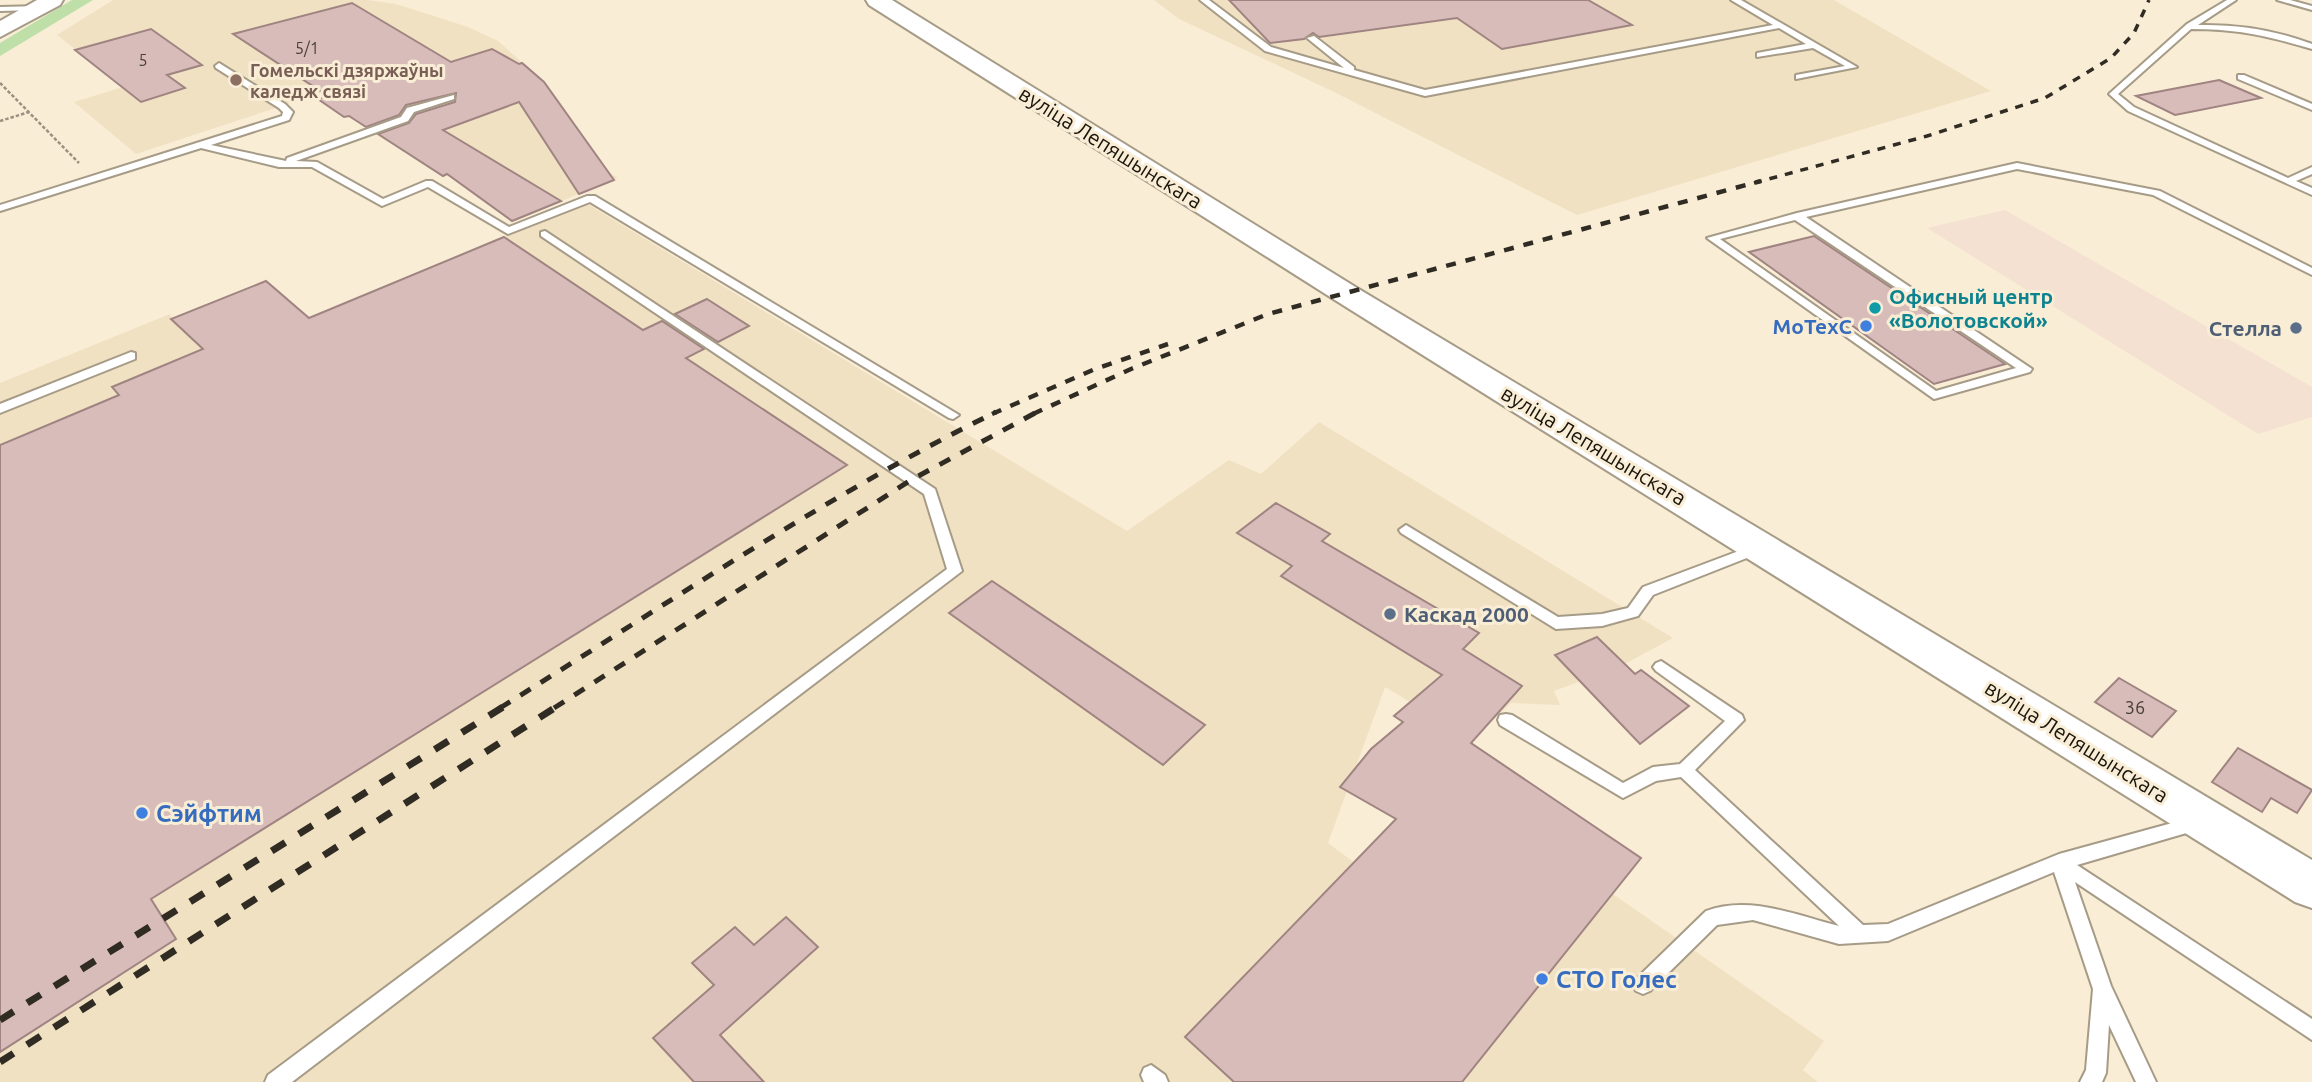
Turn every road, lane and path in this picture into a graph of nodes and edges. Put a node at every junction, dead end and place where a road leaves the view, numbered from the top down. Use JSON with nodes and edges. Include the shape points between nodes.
{"nodes":[{"id":1,"x":877,"y":0,"type":"edge"},
{"id":2,"x":1204,"y":0,"type":"edge"},
{"id":3,"x":1735,"y":0,"type":"edge"},
{"id":4,"x":2232,"y":0,"type":"edge"},
{"id":5,"x":2281,"y":0,"type":"edge"},
{"id":6,"x":45,"y":4,"type":"edge"},
{"id":7,"x":2312,"y":8,"type":"edge"},
{"id":8,"x":0,"y":9,"type":"edge"},
{"id":9,"x":1779,"y":26,"type":"junction"},
{"id":10,"x":2189,"y":27,"type":"junction"},
{"id":11,"x":0,"y":30,"type":"edge"},
{"id":12,"x":1311,"y":38,"type":"dead end"},
{"id":13,"x":1813,"y":45,"type":"junction"},
{"id":14,"x":2312,"y":47,"type":"edge"},
{"id":15,"x":1760,"y":55,"type":"dead end"},
{"id":16,"x":219,"y":66,"type":"dead end"},
{"id":17,"x":1357,"y":74,"type":"junction"},
{"id":18,"x":1799,"y":77,"type":"dead end"},
{"id":19,"x":2241,"y":77,"type":"dead end"},
{"id":20,"x":0,"y":83,"type":"edge"},
{"id":21,"x":452,"y":97,"type":"dead end"},
{"id":22,"x":2312,"y":107,"type":"edge"},
{"id":23,"x":29,"y":112,"type":"junction"},
{"id":24,"x":0,"y":121,"type":"edge"},
{"id":25,"x":201,"y":145,"type":"junction"},
{"id":26,"x":279,"y":164,"type":"junction"},
{"id":27,"x":2312,"y":170,"type":"edge"},
{"id":28,"x":94,"y":178,"type":"junction"},
{"id":29,"x":2289,"y":181,"type":"junction"},
{"id":30,"x":2312,"y":192,"type":"edge"},
{"id":31,"x":0,"y":208,"type":"edge"},
{"id":32,"x":1797,"y":216,"type":"junction"},
{"id":33,"x":545,"y":234,"type":"dead end"},
{"id":34,"x":2312,"y":272,"type":"edge"},
{"id":35,"x":131,"y":356,"type":"dead end"},
{"id":36,"x":0,"y":409,"type":"edge"},
{"id":37,"x":953,"y":415,"type":"dead end"},
{"id":38,"x":1406,"y":530,"type":"dead end"},
{"id":39,"x":1761,"y":547,"type":"junction"},
{"id":40,"x":1661,"y":667,"type":"dead end"},
{"id":41,"x":1506,"y":720,"type":"dead end"},
{"id":42,"x":1684,"y":770,"type":"junction"},
{"id":43,"x":2206,"y":821,"type":"junction"},
{"id":44,"x":2059,"y":862,"type":"junction"},
{"id":45,"x":2312,"y":887,"type":"edge"},
{"id":46,"x":1861,"y":935,"type":"junction"},
{"id":47,"x":1643,"y":985,"type":"dead end"},
{"id":48,"x":2102,"y":988,"type":"junction"},
{"id":49,"x":2312,"y":1030,"type":"edge"},
{"id":50,"x":275,"y":1082,"type":"edge"},
{"id":51,"x":2090,"y":1082,"type":"edge"},
{"id":52,"x":2146,"y":1082,"type":"edge"}],
"edges":[{"from":1,"to":39,"type":"main road","name":"вуліца Лепяшынскага"},
{"from":2,"to":17,"type":"lane","via":[[1268,49]]},
{"from":3,"to":9,"type":"lane"},
{"from":4,"to":10,"type":"lane"},
{"from":5,"to":7,"type":"lane"},
{"from":6,"to":8,"type":"lane"},
{"from":6,"to":11,"type":"main road"},
{"from":9,"to":13,"type":"lane"},
{"from":9,"to":17,"type":"lane","via":[[1425,93]]},
{"from":10,"to":14,"type":"lane","via":[[2232,26],[2286,36]]},
{"from":10,"to":29,"type":"lane","via":[[2113,94],[2131,109]]},
{"from":12,"to":17,"type":"lane"},
{"from":13,"to":15,"type":"lane"},
{"from":13,"to":18,"type":"lane","via":[[1853,67]]},
{"from":16,"to":25,"type":"lane","via":[[288,112],[286,118]]},
{"from":19,"to":22,"type":"lane"},
{"from":20,"to":23,"type":"path"},
{"from":21,"to":26,"type":"lane","via":[[410,110],[405,119]]},
{"from":23,"to":24,"type":"path"},
{"from":23,"to":28,"type":"path"},
{"from":25,"to":26,"type":"lane"},
{"from":25,"to":28,"type":"lane"},
{"from":26,"to":37,"type":"lane","via":[[314,164],[382,203],[429,183],[508,231],[592,198]]},
{"from":27,"to":29,"type":"lane"},
{"from":28,"to":31,"type":"lane"},
{"from":29,"to":30,"type":"lane"},
{"from":32,"to":32,"type":"lane","via":[[1866,262],[2026,369],[1934,396],[1712,238]]},
{"from":32,"to":34,"type":"lane","via":[[2017,166],[2156,193]]},
{"from":33,"to":50,"type":"lane","via":[[930,492],[955,570]]},
{"from":35,"to":36,"type":"lane"},
{"from":38,"to":39,"type":"lane","via":[[1556,623],[1602,620],[1633,612],[1648,591]]},
{"from":39,"to":43,"type":"main road","name":"вуліца Лепяшынскага"},
{"from":40,"to":42,"type":"lane","via":[[1736,720]]},
{"from":41,"to":42,"type":"lane","via":[[1623,791],[1653,774]]},
{"from":42,"to":46,"type":"lane"},
{"from":43,"to":44,"type":"lane"},
{"from":43,"to":45,"type":"main road","name":"вуліца Лепяшынскага"},
{"from":44,"to":46,"type":"lane","via":[[1888,932]]},
{"from":44,"to":48,"type":"lane"},
{"from":44,"to":49,"type":"lane"},
{"from":46,"to":47,"type":"lane","via":[[1839,935],[1753,912],[1712,916]]},
{"from":48,"to":51,"type":"lane","via":[[2096,1073]]},
{"from":48,"to":52,"type":"lane"}]}
